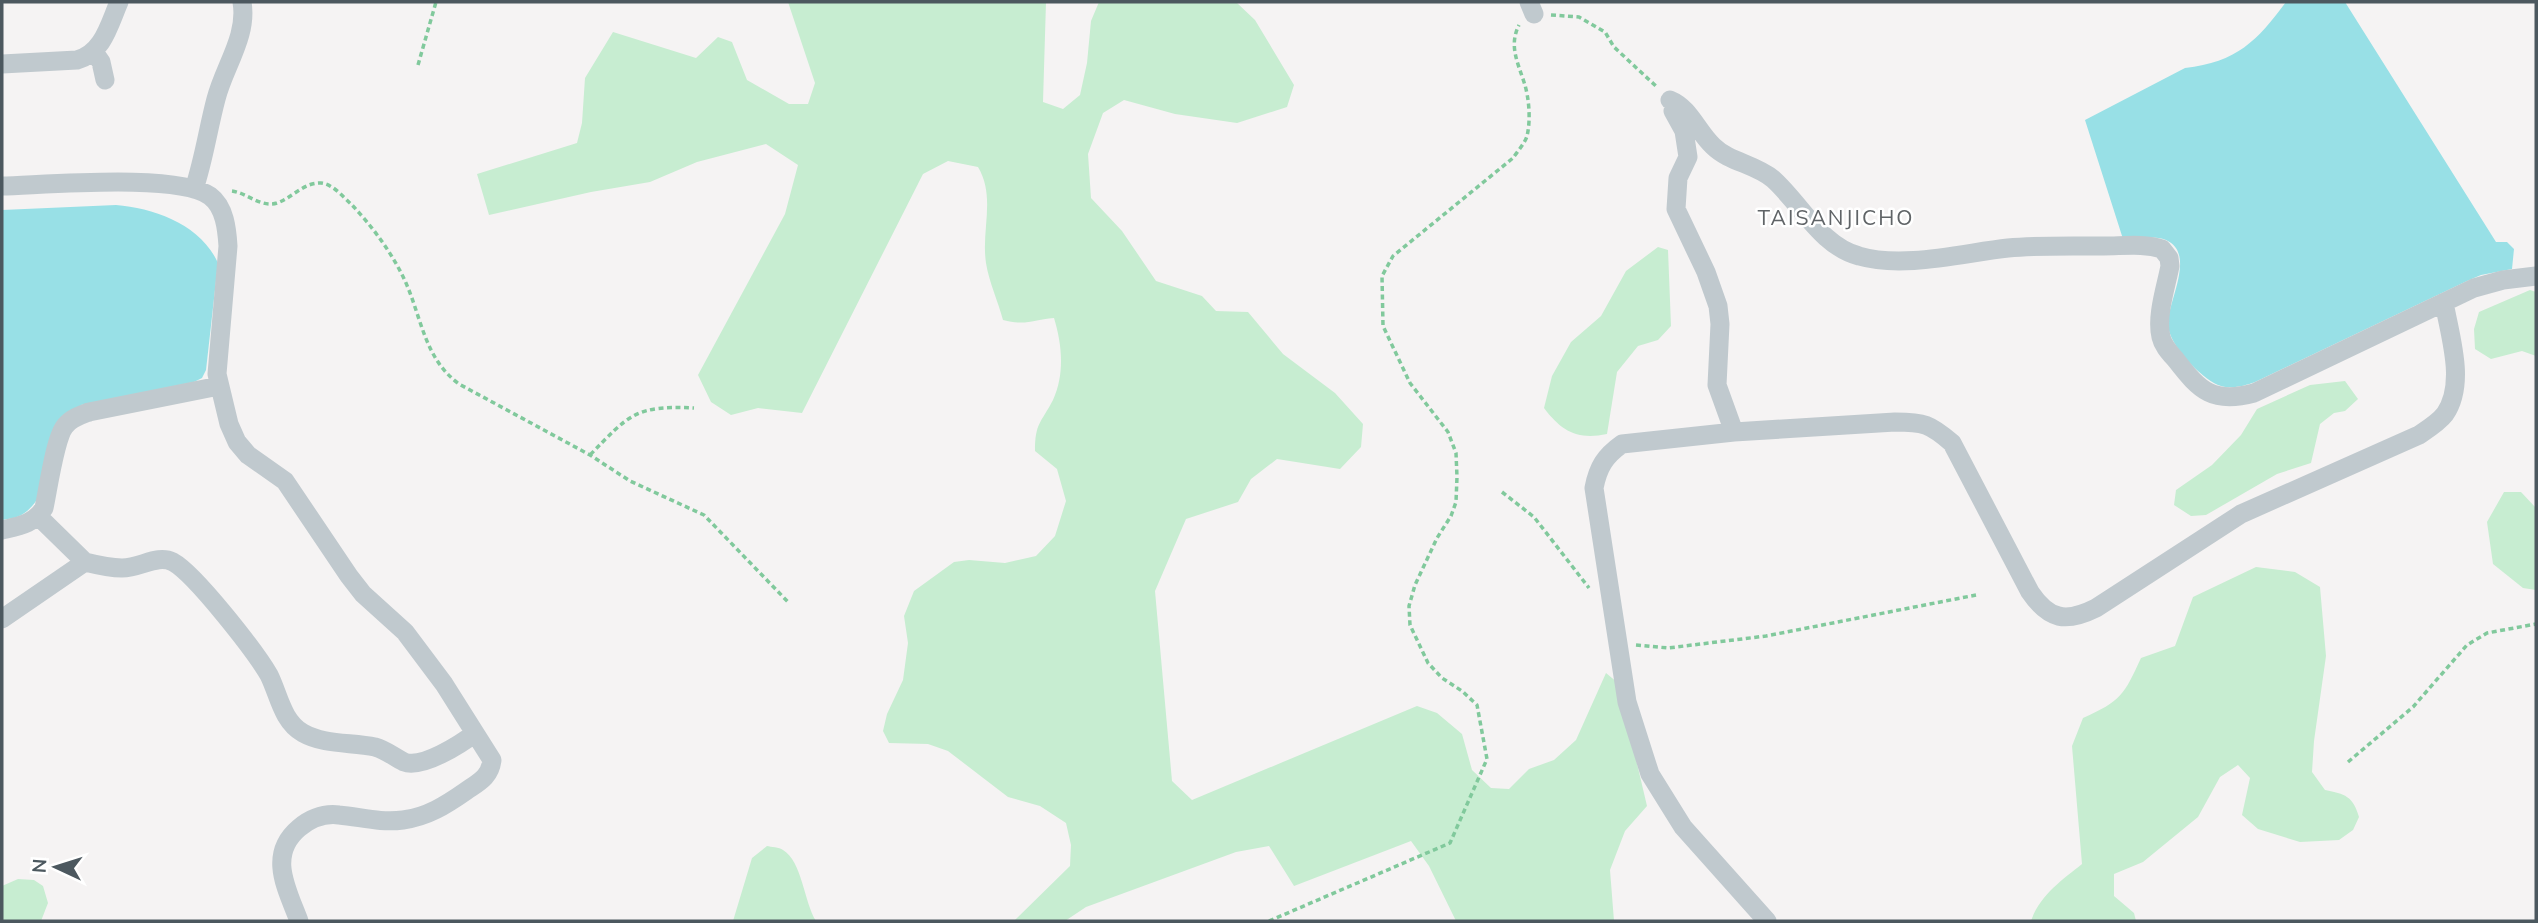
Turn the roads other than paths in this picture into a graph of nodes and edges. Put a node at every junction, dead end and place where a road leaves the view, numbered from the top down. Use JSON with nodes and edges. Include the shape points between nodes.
{"nodes":[{"id":1,"x":119,"y":2,"type":"edge"},
{"id":2,"x":242,"y":2,"type":"edge"},
{"id":3,"x":94,"y":51,"type":"junction"},
{"id":4,"x":2,"y":64,"type":"edge"},
{"id":5,"x":105,"y":80,"type":"dead end"},
{"id":6,"x":2,"y":186,"type":"edge"},
{"id":7,"x":202,"y":192,"type":"junction"},
{"id":8,"x":2536,"y":276,"type":"edge"},
{"id":9,"x":2444,"y":302,"type":"junction"},
{"id":10,"x":219,"y":386,"type":"junction"},
{"id":11,"x":1734,"y":432,"type":"junction"},
{"id":12,"x":39,"y":517,"type":"junction"},
{"id":13,"x":2,"y":530,"type":"edge"},
{"id":14,"x":85,"y":562,"type":"junction"},
{"id":15,"x":2,"y":619,"type":"edge"},
{"id":16,"x":475,"y":733,"type":"junction"},
{"id":17,"x":299,"y":921,"type":"edge"},
{"id":18,"x":1767,"y":921,"type":"edge"}],
"edges":[{"from":1,"to":3,"type":"street"},
{"from":2,"to":7,"type":"street","via":[[242,31],[216,99]]},
{"from":3,"to":4,"type":"street","via":[[76,60]]},
{"from":3,"to":5,"type":"street"},
{"from":6,"to":7,"type":"street","via":[[176,184]]},
{"from":7,"to":10,"type":"street","via":[[222,214],[228,246],[216,360]]},
{"from":8,"to":9,"type":"street","via":[[2474,288]]},
{"from":9,"to":11,"type":"street","via":[[2455,374],[2454,398],[2443,417],[2419,435],[2241,514],[2078,617],[2059,618],[2039,607],[1952,443],[1934,428],[1895,422]]},
{"from":9,"to":11,"type":"street","via":[[2254,393],[2234,398],[2207,393],[2194,384],[2161,338],[2170,266],[2162,249],[2011,247],[1915,259],[1861,257],[1828,239],[1758,167],[1716,149],[1682,105],[1670,100],[1688,144],[1688,157],[1678,178],[1676,209],[1718,306],[1717,385]]},
{"from":10,"to":12,"type":"street","via":[[74,418],[59,439]]},
{"from":10,"to":16,"type":"street","via":[[237,442],[285,481],[349,576],[405,632]]},
{"from":11,"to":18,"type":"street","via":[[1622,444],[1597,470],[1594,488],[1627,702],[1650,774],[1683,827]]},
{"from":12,"to":13,"type":"street"},
{"from":12,"to":14,"type":"street"},
{"from":14,"to":15,"type":"street"},
{"from":14,"to":16,"type":"street","via":[[121,568],[163,559],[185,571],[258,658],[289,723],[309,736],[378,748],[415,764],[462,744]]},
{"from":16,"to":17,"type":"street","via":[[489,751],[491,770],[442,808],[385,822],[319,816],[290,835],[283,849],[282,876]]}]}
